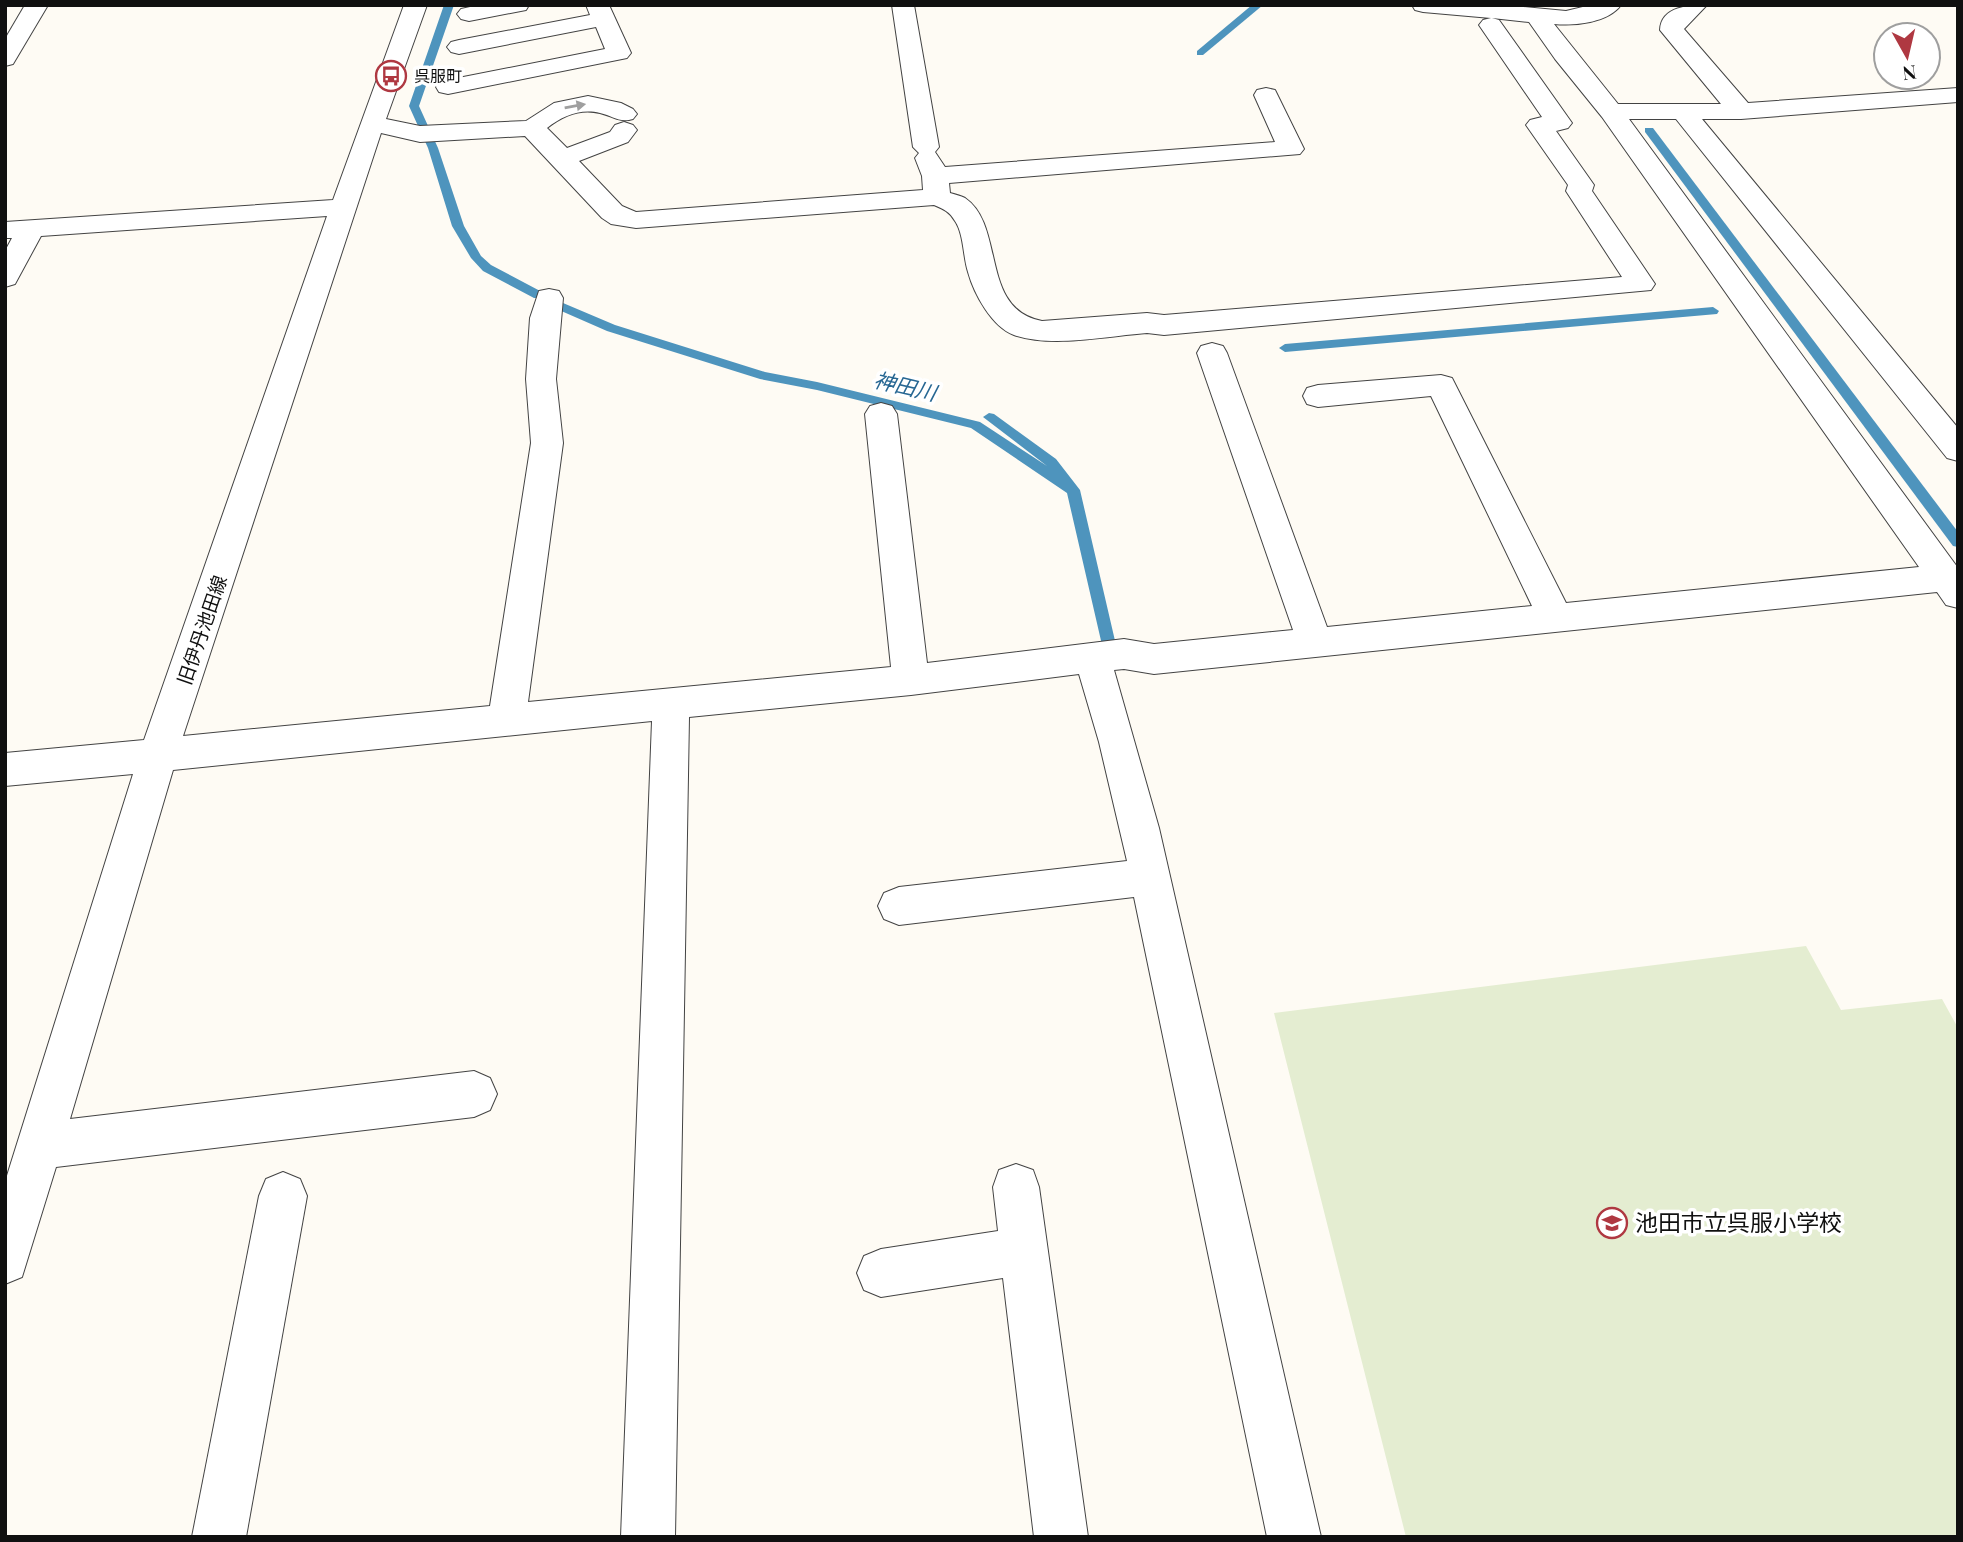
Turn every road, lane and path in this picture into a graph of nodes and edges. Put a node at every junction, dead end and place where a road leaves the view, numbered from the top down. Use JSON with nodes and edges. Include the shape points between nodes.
{"nodes":[{"id":1,"x":37,"y":5,"type":"edge"},
{"id":2,"x":416,"y":5,"type":"edge"},
{"id":3,"x":517,"y":5,"type":"edge"},
{"id":4,"x":902,"y":5,"type":"edge"},
{"id":5,"x":1423,"y":5,"type":"edge"},
{"id":6,"x":1696,"y":5,"type":"edge"},
{"id":7,"x":1589,"y":8,"type":"edge"},
{"id":8,"x":600,"y":12,"type":"edge"},
{"id":9,"x":469,"y":13,"type":"dead end"},
{"id":10,"x":1537,"y":16,"type":"junction"},
{"id":11,"x":1491,"y":25,"type":"dead end"},
{"id":12,"x":459,"y":47,"type":"dead end"},
{"id":13,"x":5,"y":59,"type":"edge"},
{"id":14,"x":1575,"y":68,"type":"junction"},
{"id":15,"x":1524,"y":72,"type":"junction"},
{"id":16,"x":448,"y":87,"type":"dead end"},
{"id":17,"x":1266,"y":95,"type":"dead end"},
{"id":18,"x":1958,"y":95,"type":"edge"},
{"id":19,"x":1741,"y":111,"type":"junction"},
{"id":20,"x":1611,"y":112,"type":"junction"},
{"id":21,"x":1685,"y":114,"type":"junction"},
{"id":22,"x":386,"y":125,"type":"junction"},
{"id":23,"x":532,"y":129,"type":"junction"},
{"id":24,"x":563,"y":158,"type":"junction"},
{"id":25,"x":931,"y":170,"type":"junction"},
{"id":26,"x":345,"y":207,"type":"junction"},
{"id":27,"x":18,"y":229,"type":"edge"},
{"id":28,"x":5,"y":278,"type":"edge"},
{"id":29,"x":549,"y":298,"type":"dead end"},
{"id":30,"x":1212,"y":354,"type":"dead end"},
{"id":31,"x":1318,"y":396,"type":"dead end"},
{"id":32,"x":881,"y":414,"type":"dead end"},
{"id":33,"x":1958,"y":450,"type":"edge"},
{"id":34,"x":1952,"y":586,"type":"edge"},
{"id":35,"x":1555,"y":617,"type":"junction"},
{"id":36,"x":1314,"y":640,"type":"junction"},
{"id":37,"x":1092,"y":657,"type":"junction"},
{"id":38,"x":911,"y":680,"type":"junction"},
{"id":39,"x":671,"y":704,"type":"junction"},
{"id":40,"x":507,"y":720,"type":"junction"},
{"id":41,"x":158,"y":755,"type":"junction"},
{"id":42,"x":5,"y":770,"type":"edge"},
{"id":43,"x":1150,"y":877,"type":"junction"},
{"id":44,"x":899,"y":906,"type":"dead end"},
{"id":45,"x":474,"y":1094,"type":"dead end"},
{"id":46,"x":40,"y":1146,"type":"junction"},
{"id":47,"x":1016,"y":1187,"type":"dead end"},
{"id":48,"x":283,"y":1196,"type":"dead end"},
{"id":49,"x":1025,"y":1251,"type":"junction"},
{"id":50,"x":5,"y":1260,"type":"edge"},
{"id":51,"x":881,"y":1273,"type":"dead end"},
{"id":52,"x":219,"y":1537,"type":"edge"},
{"id":53,"x":648,"y":1537,"type":"edge"},
{"id":54,"x":1061,"y":1537,"type":"edge"},
{"id":55,"x":1294,"y":1537,"type":"edge"}],
"edges":[{"from":1,"to":13,"type":"street"},
{"from":2,"to":22,"type":"street","name":"旧伊丹池田線"},
{"from":3,"to":9,"type":"street"},
{"from":4,"to":25,"type":"street"},
{"from":5,"to":10,"type":"street"},
{"from":6,"to":19,"type":"street","via":[[1672,24],[1672,30]]},
{"from":7,"to":10,"type":"street","via":[[1566,18]]},
{"from":8,"to":12,"type":"street"},
{"from":8,"to":16,"type":"street","via":[[618,53]]},
{"from":10,"to":14,"type":"street"},
{"from":11,"to":15,"type":"street"},
{"from":14,"to":15,"type":"street"},
{"from":14,"to":20,"type":"street"},
{"from":15,"to":25,"type":"street","via":[[1559,123],[1539,125],[1641,284],[1164,325],[1042,331],[1021,327],[990,293],[970,220]]},
{"from":17,"to":25,"type":"street","via":[[1292,149]]},
{"from":18,"to":19,"type":"street"},
{"from":19,"to":21,"type":"street"},
{"from":20,"to":21,"type":"street"},
{"from":20,"to":34,"type":"street"},
{"from":21,"to":33,"type":"street"},
{"from":22,"to":23,"type":"street","via":[[420,134]]},
{"from":22,"to":26,"type":"street","name":"旧伊丹池田線"},
{"from":23,"to":24,"type":"street"},
{"from":23,"to":24,"type":"street","one_way":true,"via":[[541,119],[573,105],[606,105],[624,122],[619,137]]},
{"from":24,"to":25,"type":"street","via":[[612,212],[629,219]]},
{"from":26,"to":27,"type":"street"},
{"from":26,"to":41,"type":"street","name":"旧伊丹池田線"},
{"from":27,"to":28,"type":"street"},
{"from":29,"to":40,"type":"street","via":[[541,379],[547,443]]},
{"from":30,"to":36,"type":"street"},
{"from":31,"to":35,"type":"street","via":[[1441,385]]},
{"from":32,"to":38,"type":"street"},
{"from":34,"to":35,"type":"street"},
{"from":35,"to":36,"type":"street"},
{"from":36,"to":37,"type":"street","via":[[1154,659],[1124,653]]},
{"from":37,"to":38,"type":"street"},
{"from":37,"to":43,"type":"street"},
{"from":38,"to":39,"type":"street"},
{"from":39,"to":40,"type":"street"},
{"from":39,"to":53,"type":"street"},
{"from":40,"to":41,"type":"street"},
{"from":41,"to":42,"type":"street"},
{"from":41,"to":46,"type":"street","name":"旧伊丹池田線"},
{"from":43,"to":44,"type":"street"},
{"from":43,"to":55,"type":"street"},
{"from":45,"to":46,"type":"street"},
{"from":46,"to":50,"type":"street","name":"旧伊丹池田線"},
{"from":47,"to":49,"type":"street"},
{"from":48,"to":52,"type":"street"},
{"from":49,"to":51,"type":"street"},
{"from":49,"to":54,"type":"street"}]}
